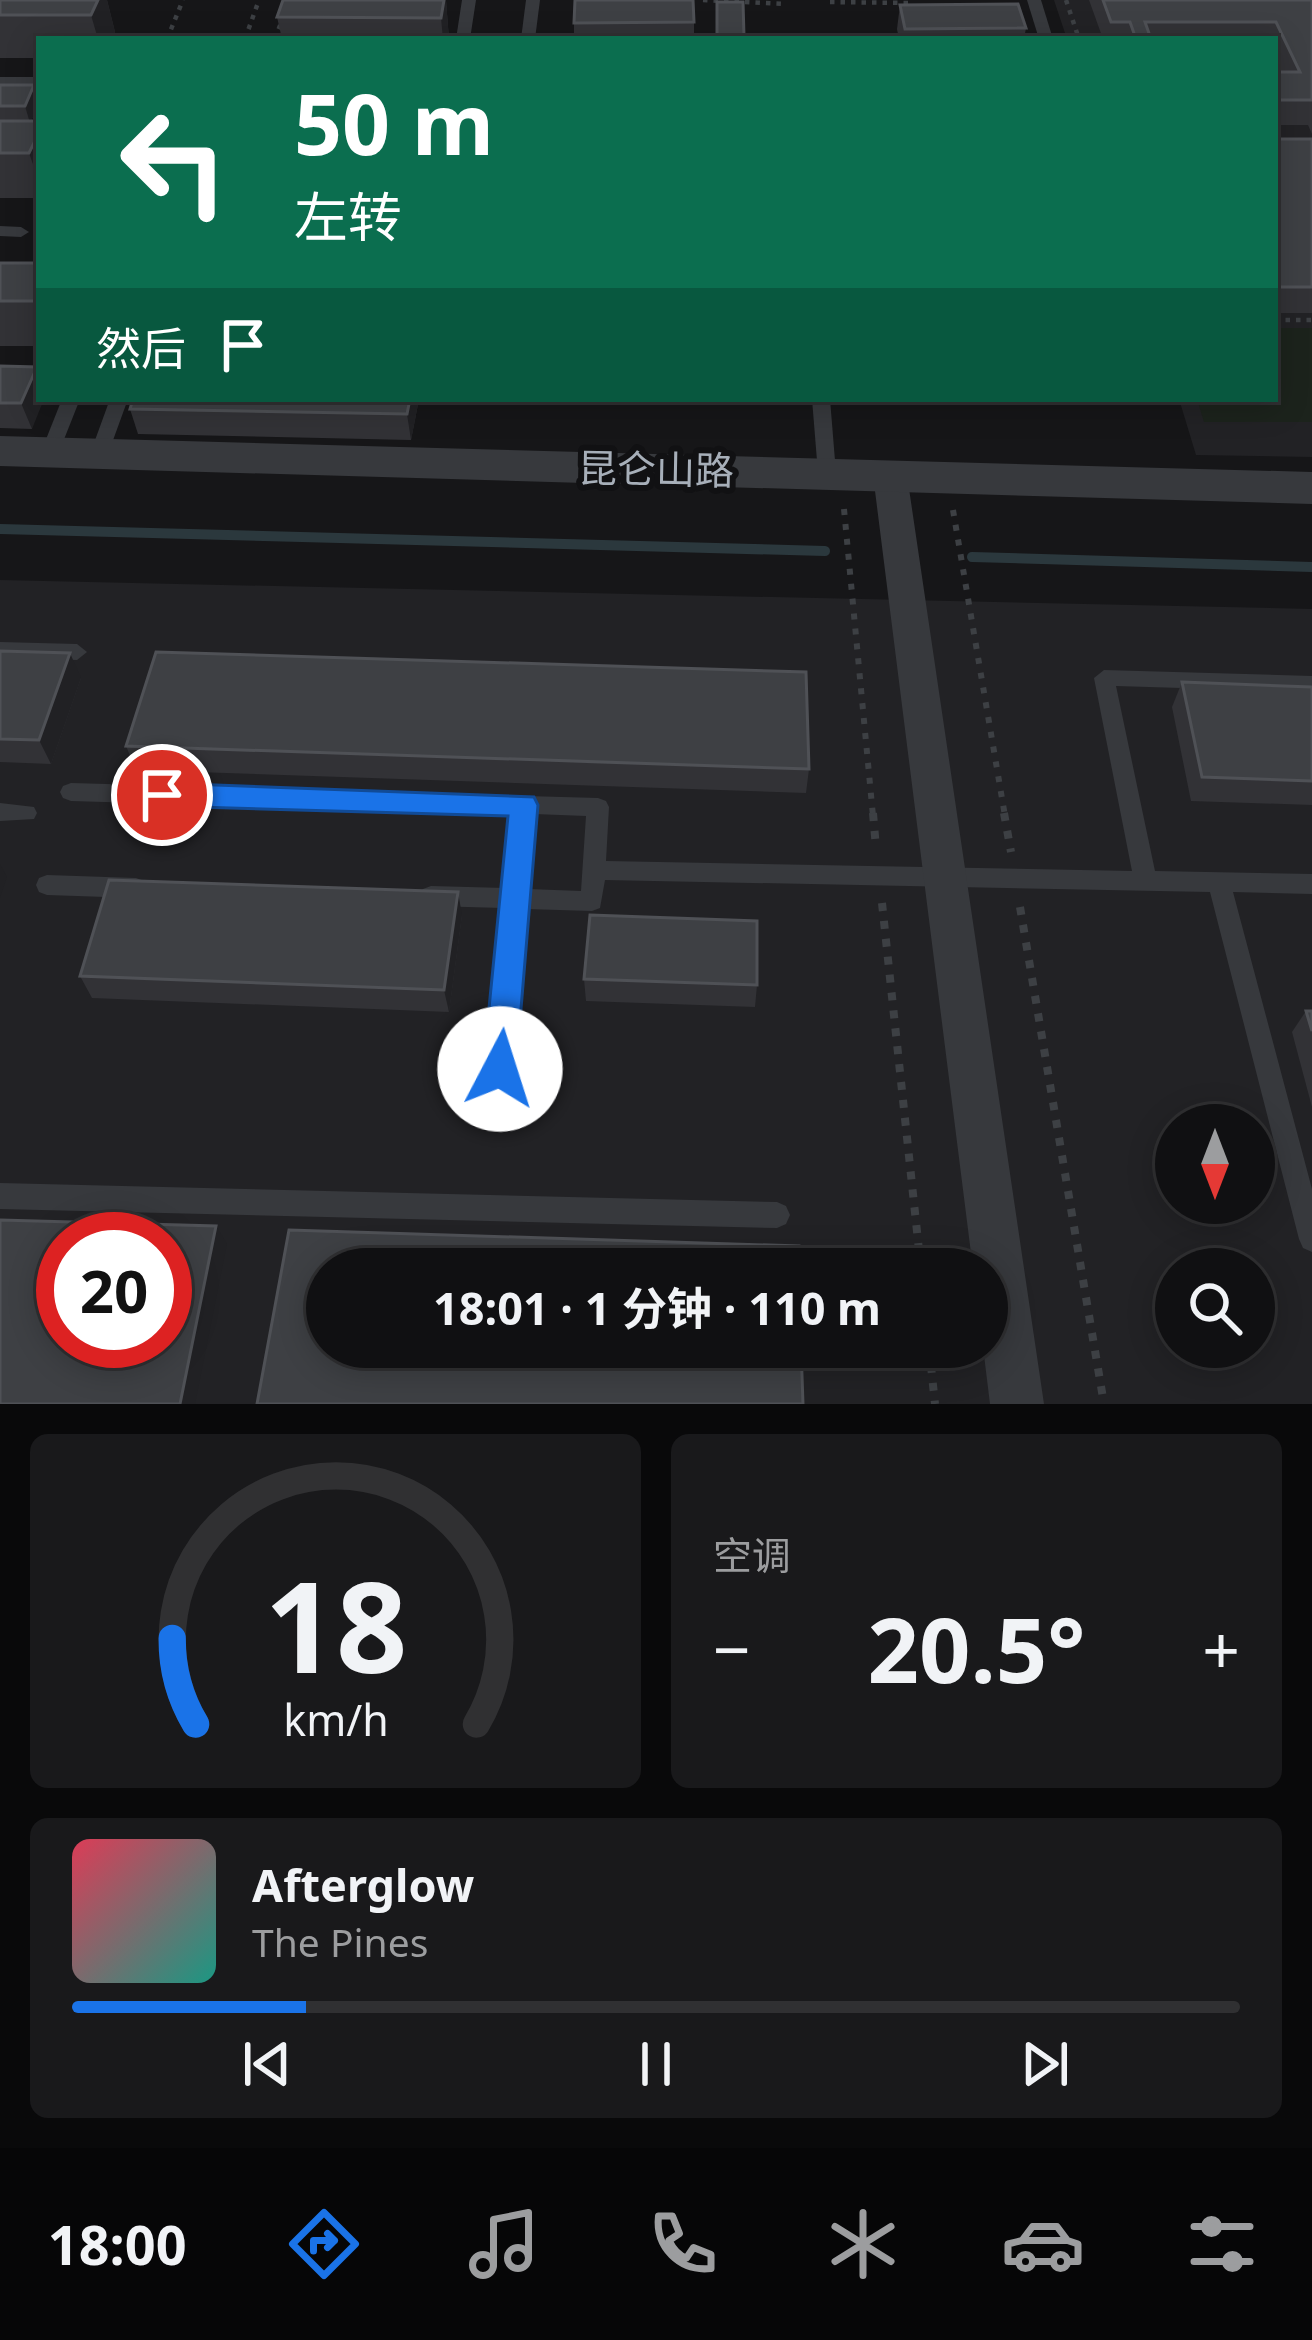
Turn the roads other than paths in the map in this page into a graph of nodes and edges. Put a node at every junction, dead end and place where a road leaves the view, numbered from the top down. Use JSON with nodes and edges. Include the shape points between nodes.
{"nodes":[{"id":1,"x":469,"y":0,"type":"edge"},
{"id":2,"x":533,"y":0,"type":"edge"},
{"id":3,"x":1034,"y":0,"type":"edge"},
{"id":4,"x":463,"y":36,"type":"edge"},
{"id":5,"x":528,"y":36,"type":"edge"},
{"id":6,"x":1045,"y":36,"type":"edge"},
{"id":7,"x":0,"y":81,"type":"edge"},
{"id":8,"x":36,"y":81,"type":"edge"},
{"id":9,"x":0,"y":232,"type":"edge"},
{"id":10,"x":20,"y":232,"type":"dead end"},
{"id":11,"x":70,"y":402,"type":"edge"},
{"id":12,"x":118,"y":402,"type":"edge"},
{"id":13,"x":820,"y":402,"type":"edge"},
{"id":14,"x":0,"y":451,"type":"edge"},
{"id":15,"x":50,"y":452,"type":"junction"},
{"id":16,"x":99,"y":454,"type":"junction"},
{"id":17,"x":827,"y":472,"type":"junction"},
{"id":18,"x":890,"y":476,"type":"junction"},
{"id":19,"x":1312,"y":488,"type":"edge"},
{"id":20,"x":0,"y":650,"type":"edge"},
{"id":21,"x":77,"y":652,"type":"dead end"},
{"id":22,"x":1312,"y":684,"type":"edge"},
{"id":23,"x":71,"y":792,"type":"dead end"},
{"id":24,"x":524,"y":805,"type":"junction"},
{"id":25,"x":0,"y":812,"type":"edge"},
{"id":26,"x":26,"y":813,"type":"dead end"},
{"id":27,"x":594,"y":870,"type":"junction"},
{"id":28,"x":945,"y":878,"type":"junction"},
{"id":29,"x":1146,"y":881,"type":"junction"},
{"id":30,"x":1220,"y":883,"type":"junction"},
{"id":31,"x":1312,"y":884,"type":"edge"},
{"id":32,"x":46,"y":885,"type":"dead end"},
{"id":33,"x":164,"y":888,"type":"edge"},
{"id":34,"x":398,"y":896,"type":"edge"},
{"id":35,"x":515,"y":899,"type":"junction"},
{"id":36,"x":500,"y":1069,"type":"dead end"},
{"id":37,"x":0,"y":1196,"type":"edge"},
{"id":38,"x":777,"y":1215,"type":"dead end"},
{"id":39,"x":1312,"y":1239,"type":"edge"},
{"id":40,"x":1017,"y":1404,"type":"edge"}],
"edges":[{"from":1,"to":4,"type":"lane"},
{"from":2,"to":5,"type":"lane"},
{"from":3,"to":6,"type":"lane"},
{"from":7,"to":8,"type":"lane"},
{"from":9,"to":10,"type":"lane"},
{"from":11,"to":15,"type":"lane"},
{"from":12,"to":16,"type":"lane"},
{"from":13,"to":17,"type":"lane"},
{"from":14,"to":15,"type":"street","name":"昆仑山路"},
{"from":15,"to":16,"type":"street","name":"昆仑山路"},
{"from":16,"to":17,"type":"street","name":"昆仑山路"},
{"from":17,"to":18,"type":"street","name":"昆仑山路"},
{"from":18,"to":19,"type":"street","name":"昆仑山路"},
{"from":18,"to":28,"type":"street"},
{"from":20,"to":21,"type":"lane"},
{"from":22,"to":29,"type":"lane","via":[[1104,678]]},
{"from":23,"to":24,"type":"lane"},
{"from":24,"to":27,"type":"lane","via":[[598,807]]},
{"from":24,"to":35,"type":"lane"},
{"from":25,"to":26,"type":"lane"},
{"from":27,"to":28,"type":"lane"},
{"from":27,"to":35,"type":"lane","via":[[592,901]]},
{"from":28,"to":29,"type":"lane"},
{"from":28,"to":40,"type":"street"},
{"from":29,"to":30,"type":"lane"},
{"from":30,"to":31,"type":"lane"},
{"from":30,"to":39,"type":"lane"},
{"from":32,"to":33,"type":"lane"},
{"from":34,"to":35,"type":"lane"},
{"from":35,"to":36,"type":"lane"},
{"from":37,"to":38,"type":"lane"}]}
